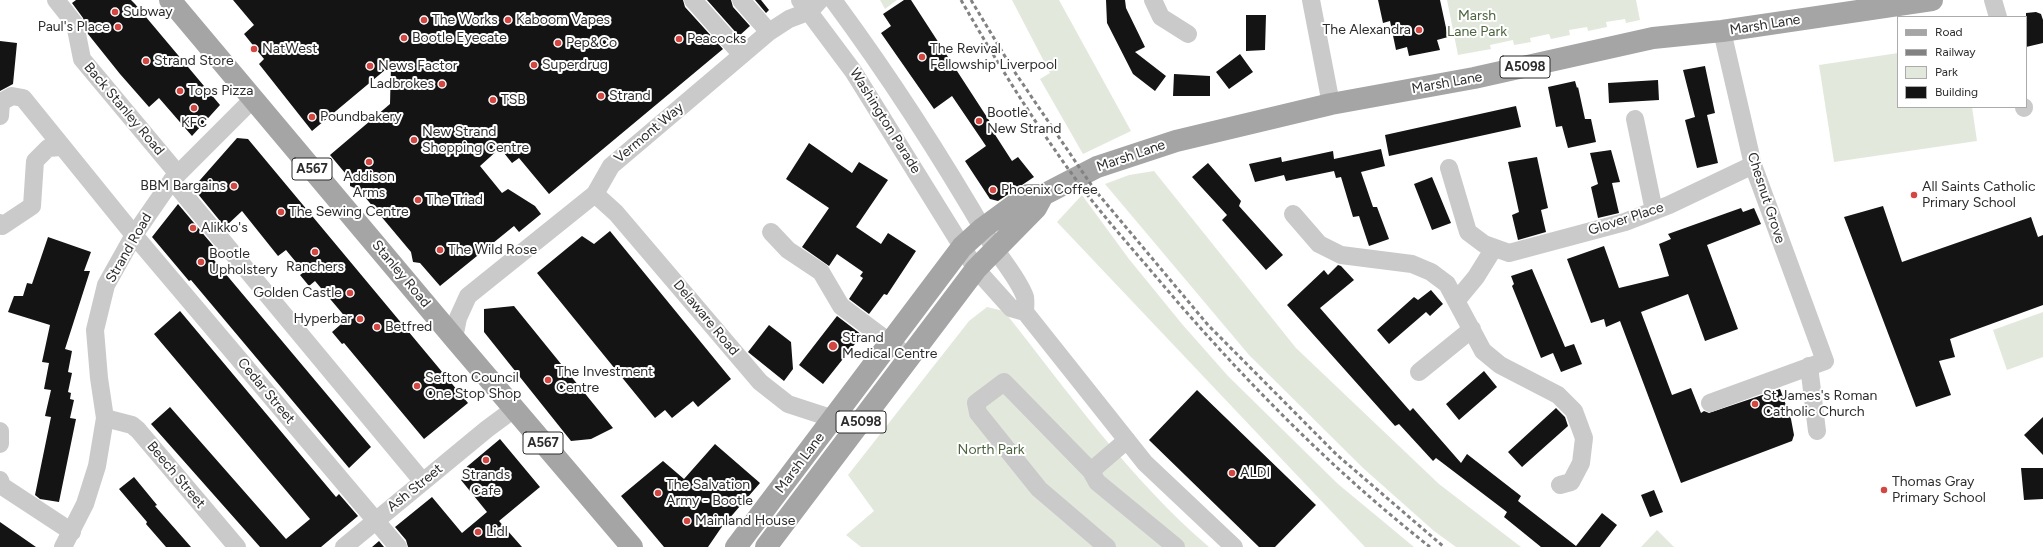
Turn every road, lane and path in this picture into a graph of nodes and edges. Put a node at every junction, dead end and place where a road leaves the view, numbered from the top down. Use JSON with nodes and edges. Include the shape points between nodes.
{"nodes":[{"id":1,"x":56,"y":0,"type":"edge"},
{"id":2,"x":170,"y":0,"type":"edge"},
{"id":3,"x":693,"y":0,"type":"edge"},
{"id":4,"x":741,"y":0,"type":"edge"},
{"id":5,"x":833,"y":0,"type":"edge"},
{"id":6,"x":1153,"y":0,"type":"edge"},
{"id":7,"x":1310,"y":0,"type":"edge"},
{"id":8,"x":1932,"y":0,"type":"edge"},
{"id":9,"x":1993,"y":0,"type":"edge"},
{"id":10,"x":810,"y":4,"type":"edge"},
{"id":11,"x":1998,"y":16,"type":"edge"},
{"id":12,"x":1722,"y":31,"type":"junction"},
{"id":13,"x":769,"y":32,"type":"junction"},
{"id":14,"x":1188,"y":34,"type":"dead end"},
{"id":15,"x":742,"y":55,"type":"junction"},
{"id":16,"x":253,"y":99,"type":"junction"},
{"id":17,"x":1331,"y":104,"type":"junction"},
{"id":18,"x":0,"y":109,"type":"edge"},
{"id":19,"x":1635,"y":119,"type":"dead end"},
{"id":20,"x":62,"y":148,"type":"junction"},
{"id":21,"x":1753,"y":165,"type":"junction"},
{"id":22,"x":1449,"y":168,"type":"dead end"},
{"id":23,"x":175,"y":177,"type":"junction"},
{"id":24,"x":595,"y":194,"type":"junction"},
{"id":25,"x":1043,"y":195,"type":"junction"},
{"id":26,"x":1654,"y":211,"type":"junction"},
{"id":27,"x":1293,"y":214,"type":"dead end"},
{"id":28,"x":0,"y":223,"type":"edge"},
{"id":29,"x":983,"y":228,"type":"junction"},
{"id":30,"x":771,"y":232,"type":"dead end"},
{"id":31,"x":134,"y":235,"type":"junction"},
{"id":32,"x":962,"y":247,"type":"junction"},
{"id":33,"x":1494,"y":248,"type":"junction"},
{"id":34,"x":995,"y":250,"type":"junction"},
{"id":35,"x":976,"y":269,"type":"junction"},
{"id":36,"x":1457,"y":300,"type":"junction"},
{"id":37,"x":1025,"y":312,"type":"junction"},
{"id":38,"x":1472,"y":329,"type":"junction"},
{"id":39,"x":454,"y":338,"type":"junction"},
{"id":40,"x":890,"y":343,"type":"junction"},
{"id":41,"x":909,"y":357,"type":"junction"},
{"id":42,"x":1817,"y":363,"type":"junction"},
{"id":43,"x":1419,"y":372,"type":"dead end"},
{"id":44,"x":1710,"y":403,"type":"dead end"},
{"id":45,"x":514,"y":409,"type":"junction"},
{"id":46,"x":105,"y":418,"type":"junction"},
{"id":47,"x":834,"y":419,"type":"junction"},
{"id":48,"x":0,"y":431,"type":"edge"},
{"id":49,"x":1817,"y":431,"type":"dead end"},
{"id":50,"x":1127,"y":440,"type":"junction"},
{"id":51,"x":0,"y":444,"type":"edge"},
{"id":52,"x":1091,"y":471,"type":"junction"},
{"id":53,"x":0,"y":480,"type":"edge"},
{"id":54,"x":423,"y":482,"type":"junction"},
{"id":55,"x":1560,"y":485,"type":"dead end"},
{"id":56,"x":376,"y":520,"type":"junction"},
{"id":57,"x":68,"y":540,"type":"edge"},
{"id":58,"x":237,"y":547,"type":"edge"},
{"id":59,"x":344,"y":547,"type":"edge"},
{"id":60,"x":398,"y":547,"type":"edge"},
{"id":61,"x":632,"y":547,"type":"edge"},
{"id":62,"x":736,"y":547,"type":"edge"},
{"id":63,"x":766,"y":547,"type":"edge"},
{"id":64,"x":1107,"y":547,"type":"edge"},
{"id":65,"x":1176,"y":547,"type":"edge"},
{"id":66,"x":1234,"y":547,"type":"edge"}],
"edges":[{"from":1,"to":23,"type":"street","name":"Back Stanley Road","via":[[75,24],[82,59]]},
{"from":2,"to":16,"type":"main road","name":"Stanley Road","number":"A567"},
{"from":3,"to":15,"type":"street"},
{"from":4,"to":13,"type":"street"},
{"from":5,"to":29,"type":"street","name":"Washington Parade","via":[[927,137]]},
{"from":6,"to":14,"type":"street","via":[[1161,17]]},
{"from":7,"to":17,"type":"street"},
{"from":8,"to":12,"type":"main road","name":"Marsh Lane","number":"A5098"},
{"from":9,"to":11,"type":"street"},
{"from":10,"to":13,"type":"street","name":"Vermont Way"},
{"from":10,"to":32,"type":"street","name":"Washington Parade"},
{"from":12,"to":17,"type":"main road","name":"Marsh Lane","number":"A5098","via":[[1653,38],[1474,78]]},
{"from":12,"to":21,"type":"street","name":"Chesnut Grove"},
{"from":13,"to":15,"type":"street","name":"Vermont Way"},
{"from":15,"to":24,"type":"street","name":"Vermont Way","via":[[611,166]]},
{"from":16,"to":23,"type":"street","name":"Strand Road"},
{"from":16,"to":39,"type":"main road","name":"Stanley Road","number":"A567"},
{"from":17,"to":25,"type":"main road","name":"Marsh Lane","number":"A5098","via":[[1157,146],[1097,167]]},
{"from":18,"to":20,"type":"street","name":"Cedar Street","via":[[12,96],[24,98]]},
{"from":19,"to":26,"type":"street"},
{"from":20,"to":28,"type":"street","via":[[48,148],[35,161],[32,206],[2,226]]},
{"from":20,"to":31,"type":"street","name":"Cedar Street"},
{"from":21,"to":26,"type":"street","name":"Glover Place"},
{"from":21,"to":42,"type":"street","name":"Chesnut Grove"},
{"from":22,"to":33,"type":"street","name":"Glover Place","via":[[1468,232]]},
{"from":23,"to":31,"type":"street","name":"Strand Road"},
{"from":23,"to":54,"type":"street","name":"Back Stanley Road"},
{"from":24,"to":39,"type":"street","name":"Vermont Way","via":[[468,296],[458,318]]},
{"from":24,"to":47,"type":"street","name":"Delaware Road","via":[[616,213],[760,382],[788,404]]},
{"from":25,"to":29,"type":"main road","name":"Marsh Lane","number":"A5098","via":[[1028,195]]},
{"from":25,"to":34,"type":"main road","name":"Marsh Lane","number":"A5098","via":[[1036,208]]},
{"from":26,"to":33,"type":"street","name":"Glover Place","via":[[1625,222],[1509,253]]},
{"from":27,"to":36,"type":"street","via":[[1319,244],[1341,255],[1412,264],[1431,272],[1447,284]]},
{"from":29,"to":32,"type":"main road","name":"Marsh Lane","number":"A5098"},
{"from":29,"to":34,"type":"street","name":"Washington Parade"},
{"from":30,"to":40,"type":"street","via":[[788,250],[821,272],[841,306]]},
{"from":31,"to":46,"type":"street","name":"Strand Road","via":[[106,285],[95,330]]},
{"from":31,"to":56,"type":"street","name":"Cedar Street"},
{"from":32,"to":35,"type":"street","name":"Washington Parade"},
{"from":32,"to":40,"type":"main road","name":"Marsh Lane","number":"A5098"},
{"from":33,"to":36,"type":"street","via":[[1476,277]]},
{"from":34,"to":35,"type":"main road","name":"Marsh Lane","number":"A5098"},
{"from":34,"to":37,"type":"street","name":"Washington Parade","via":[[1025,298]]},
{"from":35,"to":37,"type":"street","name":"Washington Parade","via":[[1012,308]]},
{"from":35,"to":41,"type":"main road","name":"Marsh Lane","number":"A5098"},
{"from":36,"to":38,"type":"street"},
{"from":37,"to":50,"type":"street"},
{"from":38,"to":43,"type":"street"},
{"from":38,"to":55,"type":"street","via":[[1483,351],[1489,356],[1558,395],[1574,412],[1584,438],[1581,463],[1571,482]]},
{"from":39,"to":45,"type":"main road","name":"Stanley Road","number":"A567"},
{"from":40,"to":41,"type":"street"},
{"from":40,"to":47,"type":"main road","name":"Marsh Lane","number":"A5098"},
{"from":41,"to":63,"type":"main road","name":"Marsh Lane","number":"A5098"},
{"from":42,"to":44,"type":"street"},
{"from":42,"to":49,"type":"street","name":"Chesnut Grove"},
{"from":45,"to":54,"type":"street","name":"Ash Street"},
{"from":45,"to":61,"type":"main road","name":"Stanley Road","number":"A567"},
{"from":46,"to":57,"type":"street","name":"Strand Road","via":[[97,466],[85,504]]},
{"from":46,"to":58,"type":"street","name":"Beech Street","via":[[132,425],[138,430]]},
{"from":47,"to":62,"type":"main road","name":"Marsh Lane","number":"A5098"},
{"from":48,"to":51,"type":"street"},
{"from":50,"to":52,"type":"street"},
{"from":50,"to":66,"type":"street","via":[[1146,463]]},
{"from":52,"to":64,"type":"street","via":[[1004,382],[976,403],[978,413],[1039,489]]},
{"from":52,"to":65,"type":"street","via":[[1097,482]]},
{"from":53,"to":57,"type":"street","via":[[2,486]]},
{"from":54,"to":56,"type":"street","name":"Ash Street"},
{"from":56,"to":59,"type":"street","name":"Ash Street"},
{"from":56,"to":60,"type":"street","name":"Cedar Street"}]}
